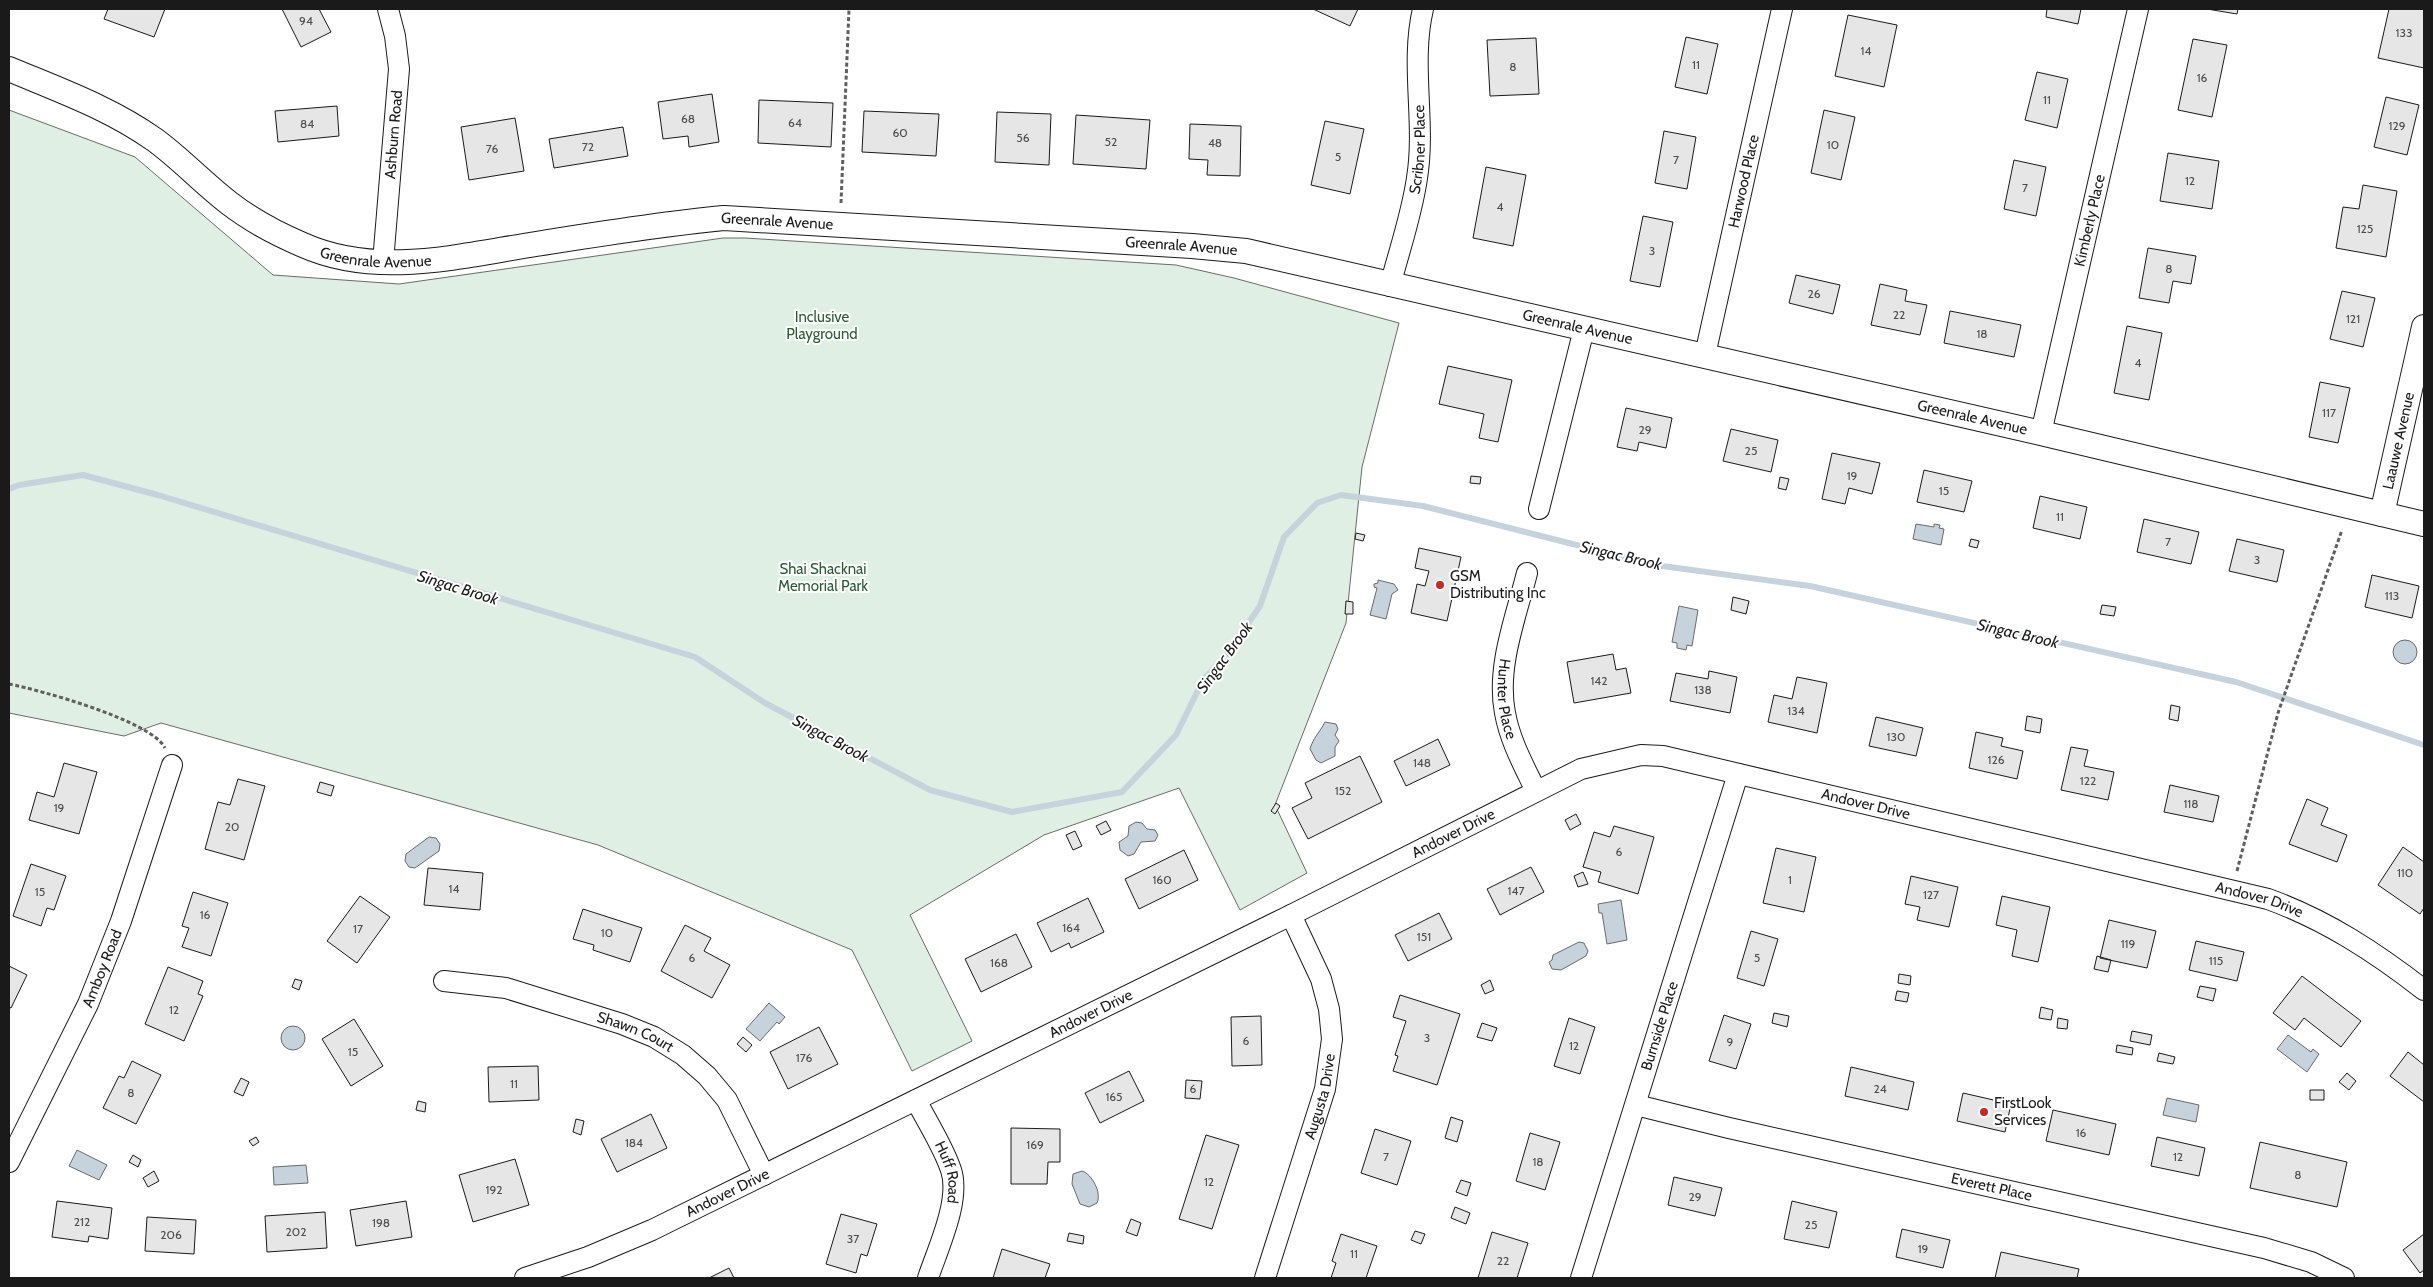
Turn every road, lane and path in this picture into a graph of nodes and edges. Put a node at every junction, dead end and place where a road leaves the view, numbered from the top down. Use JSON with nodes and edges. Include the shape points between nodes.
{"nodes":[{"id":1,"x":388,"y":9,"type":"edge"},
{"id":2,"x":849,"y":9,"type":"edge"},
{"id":3,"x":1423,"y":9,"type":"edge"},
{"id":4,"x":1782,"y":9,"type":"edge"},
{"id":5,"x":2138,"y":9,"type":"edge"},
{"id":6,"x":9,"y":70,"type":"edge"},
{"id":7,"x":840,"y":224,"type":"junction"},
{"id":8,"x":383,"y":262,"type":"junction"},
{"id":9,"x":1390,"y":286,"type":"junction"},
{"id":10,"x":2424,"y":327,"type":"edge"},
{"id":11,"x":1584,"y":329,"type":"junction"},
{"id":12,"x":1705,"y":355,"type":"junction"},
{"id":13,"x":2041,"y":433,"type":"junction"},
{"id":14,"x":1539,"y":509,"type":"dead end"},
{"id":15,"x":2382,"y":514,"type":"junction"},
{"id":16,"x":2424,"y":524,"type":"edge"},
{"id":17,"x":2342,"y":530,"type":"dead end"},
{"id":18,"x":1527,"y":573,"type":"dead end"},
{"id":19,"x":9,"y":684,"type":"edge"},
{"id":20,"x":172,"y":765,"type":"joint"},
{"id":21,"x":1738,"y":774,"type":"junction"},
{"id":22,"x":1536,"y":792,"type":"junction"},
{"id":23,"x":2236,"y":874,"type":"dead end"},
{"id":24,"x":1292,"y":915,"type":"junction"},
{"id":25,"x":444,"y":980,"type":"dead end"},
{"id":26,"x":2424,"y":990,"type":"edge"},
{"id":27,"x":916,"y":1100,"type":"junction"},
{"id":28,"x":1636,"y":1105,"type":"junction"},
{"id":29,"x":9,"y":1162,"type":"edge"},
{"id":30,"x":764,"y":1175,"type":"junction"},
{"id":31,"x":525,"y":1278,"type":"edge"},
{"id":32,"x":928,"y":1278,"type":"edge"},
{"id":33,"x":1265,"y":1278,"type":"edge"},
{"id":34,"x":1581,"y":1278,"type":"edge"},
{"id":35,"x":2344,"y":1278,"type":"edge"}],
"edges":[{"from":1,"to":8,"type":"street","name":"Ashburn Road","via":[[399,69]]},
{"from":2,"to":7,"type":"path"},
{"from":3,"to":9,"type":"street","name":"Scribner Place","via":[[1417,58],[1418,178]]},
{"from":4,"to":12,"type":"street","name":"Harwood Place"},
{"from":5,"to":13,"type":"street","name":"Kimberly Place"},
{"from":6,"to":8,"type":"street","name":"Greenrale Avenue","via":[[123,119],[156,141],[230,204],[270,230],[305,246],[350,260]]},
{"from":7,"to":8,"type":"street","name":"Greenrale Avenue","via":[[724,218],[433,260]]},
{"from":7,"to":9,"type":"street","name":"Greenrale Avenue","via":[[1246,251]]},
{"from":9,"to":11,"type":"street","name":"Greenrale Avenue"},
{"from":10,"to":15,"type":"street","name":"Laauwe Avenue"},
{"from":11,"to":12,"type":"street","name":"Greenrale Avenue"},
{"from":11,"to":14,"type":"street"},
{"from":12,"to":13,"type":"street","name":"Greenrale Avenue"},
{"from":13,"to":15,"type":"street","name":"Greenrale Avenue"},
{"from":15,"to":16,"type":"street"},
{"from":17,"to":23,"type":"path","via":[[2278,713]]},
{"from":18,"to":22,"type":"street","name":"Hunter Place","via":[[1504,666],[1503,694],[1513,741]]},
{"from":19,"to":20,"type":"path","via":[[139,725],[161,740]]},
{"from":20,"to":29,"type":"street","name":"Amboy Road","via":[[121,921],[88,1004]]},
{"from":21,"to":22,"type":"street","name":"Andover Drive","via":[[1663,756],[1640,755],[1581,769]]},
{"from":21,"to":26,"type":"street","name":"Andover Drive","via":[[2268,899],[2297,909],[2345,934]]},
{"from":21,"to":28,"type":"street","name":"Burnside Place"},
{"from":22,"to":24,"type":"street","name":"Andover Drive"},
{"from":24,"to":27,"type":"street","name":"Andover Drive"},
{"from":24,"to":33,"type":"street","name":"Augusta Drive","via":[[1321,979],[1330,1009],[1332,1039],[1325,1089]]},
{"from":25,"to":30,"type":"street","name":"Shawn Court","via":[[506,988],[654,1037],[707,1076],[727,1100]]},
{"from":27,"to":30,"type":"street","name":"Andover Drive"},
{"from":27,"to":32,"type":"street","name":"Huff Road","via":[[951,1170],[954,1188]]},
{"from":28,"to":34,"type":"street","name":"Burnside Place"},
{"from":28,"to":35,"type":"street","name":"Everett Place","via":[[2264,1248],[2311,1262]]},
{"from":30,"to":31,"type":"street","name":"Andover Drive","via":[[644,1233],[588,1257]]}]}
